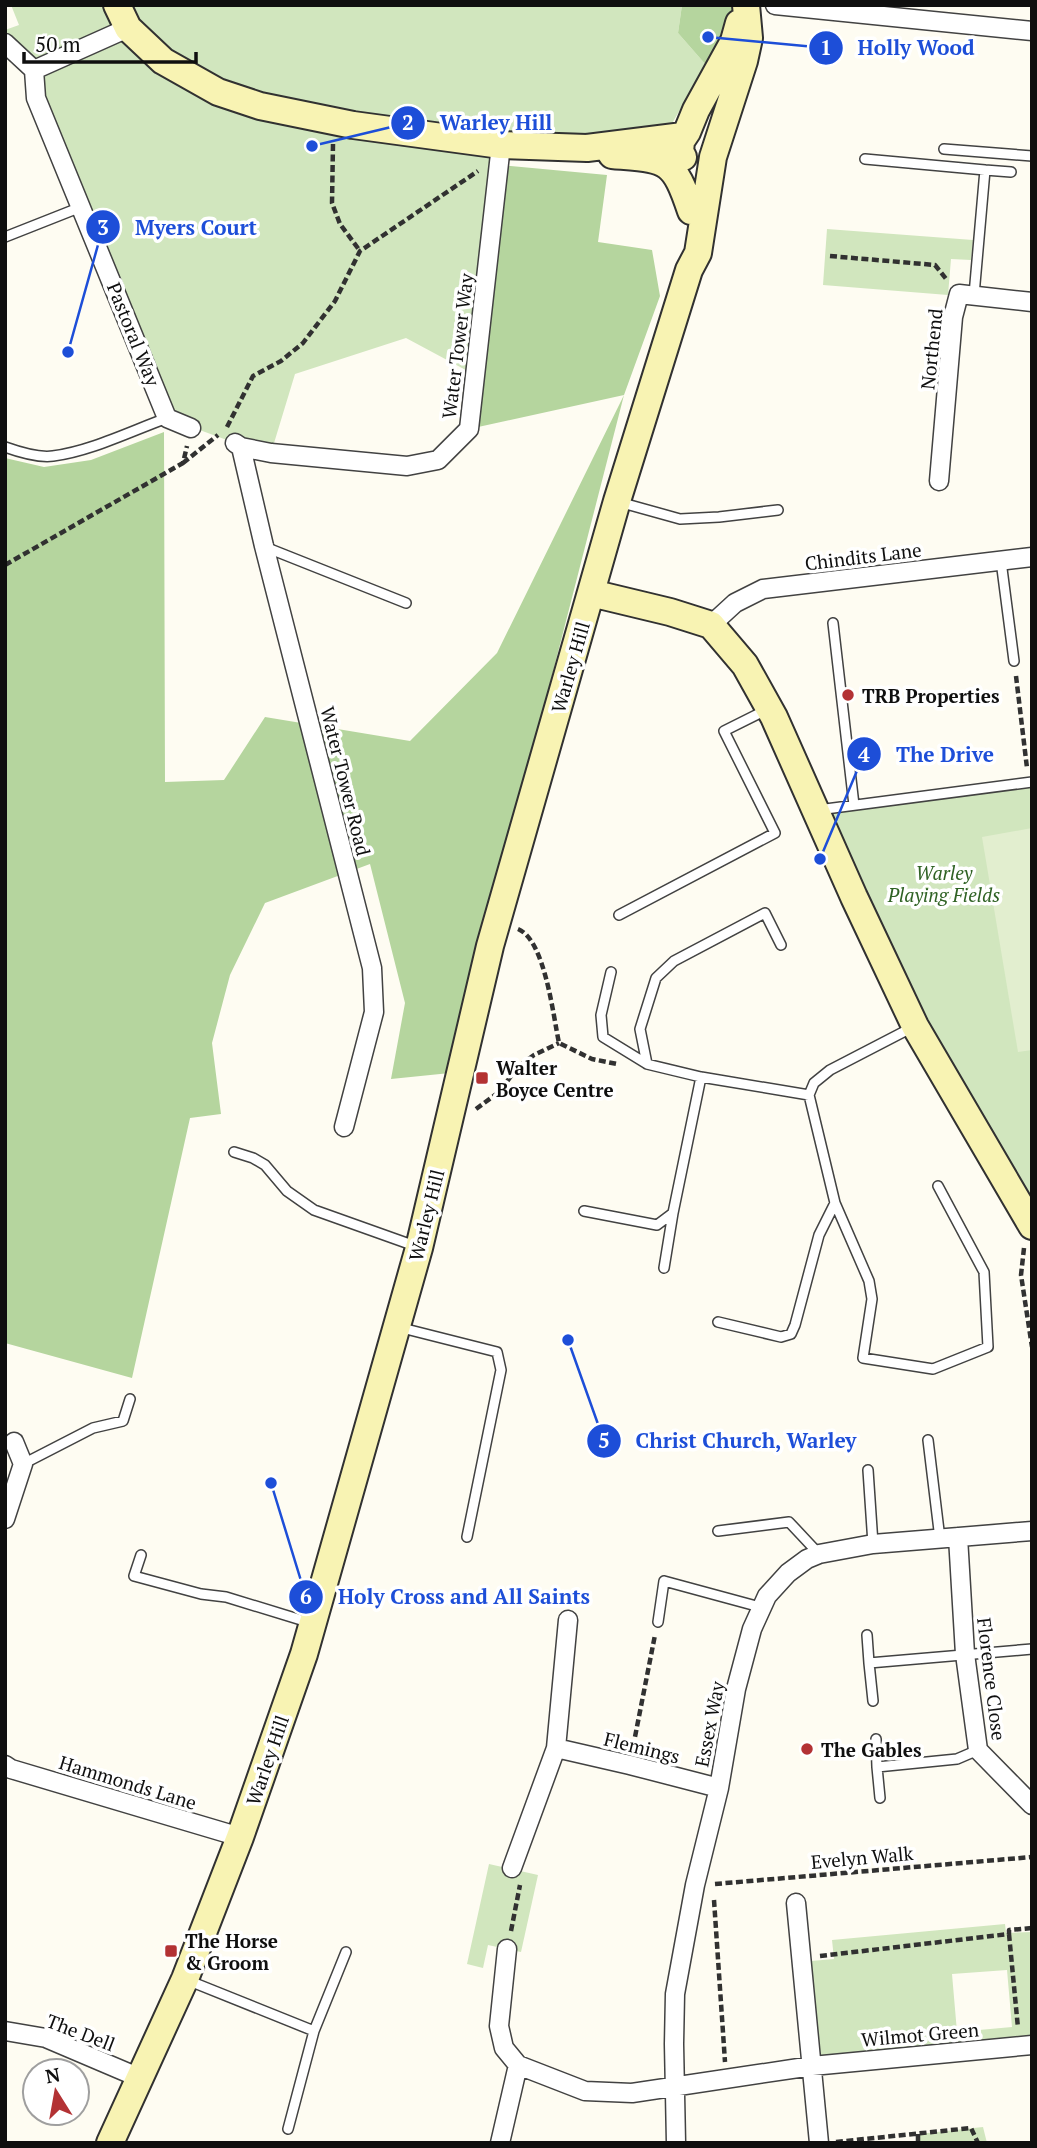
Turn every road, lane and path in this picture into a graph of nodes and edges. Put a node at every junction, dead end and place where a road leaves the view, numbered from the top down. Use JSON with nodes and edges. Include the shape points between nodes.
{"nodes":[{"id":1,"x":745,"y":5,"type":"edge"},
{"id":2,"x":775,"y":5,"type":"edge"},
{"id":3,"x":122,"y":17,"type":"edge"},
{"id":4,"x":1032,"y":31,"type":"edge"},
{"id":5,"x":5,"y":43,"type":"edge"},
{"id":6,"x":34,"y":69,"type":"junction"},
{"id":7,"x":335,"y":121,"type":"junction"},
{"id":8,"x":685,"y":146,"type":"junction"},
{"id":9,"x":587,"y":148,"type":"junction"},
{"id":10,"x":944,"y":149,"type":"dead end"},
{"id":11,"x":501,"y":151,"type":"junction"},
{"id":12,"x":715,"y":153,"type":"junction"},
{"id":13,"x":1032,"y":156,"type":"edge"},
{"id":14,"x":643,"y":158,"type":"junction"},
{"id":15,"x":865,"y":159,"type":"dead end"},
{"id":16,"x":985,"y":170,"type":"junction"},
{"id":17,"x":1011,"y":172,"type":"dead end"},
{"id":18,"x":81,"y":207,"type":"junction"},
{"id":19,"x":691,"y":211,"type":"junction"},
{"id":20,"x":5,"y":237,"type":"edge"},
{"id":21,"x":360,"y":251,"type":"junction"},
{"id":22,"x":830,"y":257,"type":"dead end"},
{"id":23,"x":690,"y":270,"type":"junction"},
{"id":24,"x":966,"y":295,"type":"junction"},
{"id":25,"x":1032,"y":302,"type":"edge"},
{"id":26,"x":167,"y":418,"type":"junction"},
{"id":27,"x":191,"y":428,"type":"joint"},
{"id":28,"x":238,"y":445,"type":"joint"},
{"id":29,"x":5,"y":447,"type":"edge"},
{"id":30,"x":183,"y":463,"type":"junction"},
{"id":31,"x":939,"y":481,"type":"dead end"},
{"id":32,"x":617,"y":501,"type":"junction"},
{"id":33,"x":778,"y":510,"type":"dead end"},
{"id":34,"x":264,"y":546,"type":"junction"},
{"id":35,"x":1032,"y":557,"type":"edge"},
{"id":36,"x":1001,"y":561,"type":"junction"},
{"id":37,"x":5,"y":565,"type":"edge"},
{"id":38,"x":591,"y":593,"type":"junction"},
{"id":39,"x":406,"y":603,"type":"dead end"},
{"id":40,"x":833,"y":623,"type":"dead end"},
{"id":41,"x":711,"y":625,"type":"junction"},
{"id":42,"x":1014,"y":661,"type":"joint"},
{"id":43,"x":768,"y":709,"type":"junction"},
{"id":44,"x":1030,"y":782,"type":"edge"},
{"id":45,"x":854,"y":805,"type":"junction"},
{"id":46,"x":816,"y":811,"type":"junction"},
{"id":47,"x":619,"y":915,"type":"dead end"},
{"id":48,"x":499,"y":920,"type":"junction"},
{"id":49,"x":781,"y":945,"type":"dead end"},
{"id":50,"x":611,"y":972,"type":"dead end"},
{"id":51,"x":915,"y":1026,"type":"junction"},
{"id":52,"x":559,"y":1043,"type":"junction"},
{"id":53,"x":647,"y":1064,"type":"junction"},
{"id":54,"x":701,"y":1077,"type":"junction"},
{"id":55,"x":809,"y":1095,"type":"junction"},
{"id":56,"x":450,"y":1115,"type":"junction"},
{"id":57,"x":344,"y":1127,"type":"dead end"},
{"id":58,"x":234,"y":1152,"type":"dead end"},
{"id":59,"x":938,"y":1186,"type":"dead end"},
{"id":60,"x":835,"y":1203,"type":"junction"},
{"id":61,"x":584,"y":1211,"type":"dead end"},
{"id":62,"x":673,"y":1213,"type":"junction"},
{"id":63,"x":1030,"y":1223,"type":"edge"},
{"id":64,"x":419,"y":1248,"type":"junction"},
{"id":65,"x":664,"y":1268,"type":"dead end"},
{"id":66,"x":718,"y":1322,"type":"dead end"},
{"id":67,"x":396,"y":1326,"type":"junction"},
{"id":68,"x":1032,"y":1347,"type":"edge"},
{"id":69,"x":130,"y":1399,"type":"dead end"},
{"id":70,"x":928,"y":1440,"type":"dead end"},
{"id":71,"x":14,"y":1442,"type":"dead end"},
{"id":72,"x":23,"y":1464,"type":"junction"},
{"id":73,"x":868,"y":1470,"type":"dead end"},
{"id":74,"x":5,"y":1519,"type":"edge"},
{"id":75,"x":718,"y":1531,"type":"dead end"},
{"id":76,"x":1032,"y":1531,"type":"edge"},
{"id":77,"x":958,"y":1537,"type":"junction"},
{"id":78,"x":467,"y":1538,"type":"dead end"},
{"id":79,"x":940,"y":1539,"type":"junction"},
{"id":80,"x":873,"y":1544,"type":"junction"},
{"id":81,"x":818,"y":1554,"type":"junction"},
{"id":82,"x":141,"y":1555,"type":"dead end"},
{"id":83,"x":760,"y":1606,"type":"junction"},
{"id":84,"x":568,"y":1620,"type":"dead end"},
{"id":85,"x":657,"y":1622,"type":"joint"},
{"id":86,"x":313,"y":1624,"type":"junction"},
{"id":87,"x":867,"y":1635,"type":"dead end"},
{"id":88,"x":1032,"y":1649,"type":"edge"},
{"id":89,"x":965,"y":1654,"type":"junction"},
{"id":90,"x":869,"y":1663,"type":"junction"},
{"id":91,"x":873,"y":1701,"type":"dead end"},
{"id":92,"x":876,"y":1739,"type":"dead end"},
{"id":93,"x":556,"y":1748,"type":"junction"},
{"id":94,"x":978,"y":1750,"type":"junction"},
{"id":95,"x":5,"y":1765,"type":"edge"},
{"id":96,"x":630,"y":1765,"type":"junction"},
{"id":97,"x":877,"y":1767,"type":"junction"},
{"id":98,"x":719,"y":1788,"type":"junction"},
{"id":99,"x":880,"y":1798,"type":"dead end"},
{"id":100,"x":1032,"y":1805,"type":"edge"},
{"id":101,"x":240,"y":1837,"type":"junction"},
{"id":102,"x":1032,"y":1857,"type":"edge"},
{"id":103,"x":512,"y":1868,"type":"joint"},
{"id":104,"x":695,"y":1885,"type":"junction"},
{"id":105,"x":714,"y":1899,"type":"dead end"},
{"id":106,"x":796,"y":1903,"type":"dead end"},
{"id":107,"x":1032,"y":1928,"type":"edge"},
{"id":108,"x":1009,"y":1934,"type":"junction"},
{"id":109,"x":507,"y":1949,"type":"joint"},
{"id":110,"x":346,"y":1952,"type":"dead end"},
{"id":111,"x":801,"y":1958,"type":"junction"},
{"id":112,"x":185,"y":1979,"type":"junction"},
{"id":113,"x":5,"y":2031,"type":"edge"},
{"id":114,"x":314,"y":2031,"type":"junction"},
{"id":115,"x":1026,"y":2045,"type":"edge"},
{"id":116,"x":518,"y":2065,"type":"junction"},
{"id":117,"x":812,"y":2066,"type":"junction"},
{"id":118,"x":139,"y":2078,"type":"junction"},
{"id":119,"x":726,"y":2079,"type":"junction"},
{"id":120,"x":675,"y":2087,"type":"junction"},
{"id":121,"x":288,"y":2129,"type":"dead end"},
{"id":122,"x":918,"y":2134,"type":"junction"},
{"id":123,"x":110,"y":2143,"type":"edge"},
{"id":124,"x":500,"y":2143,"type":"edge"},
{"id":125,"x":676,"y":2143,"type":"edge"},
{"id":126,"x":820,"y":2143,"type":"edge"},
{"id":127,"x":832,"y":2143,"type":"edge"},
{"id":128,"x":918,"y":2143,"type":"edge"},
{"id":129,"x":978,"y":2143,"type":"edge"}],
"edges":[{"from":1,"to":8,"type":"main road","name":"Warley Hill","via":[[734,41],[696,110]]},
{"from":1,"to":12,"type":"main road","name":"Warley Hill","via":[[749,38]]},
{"from":2,"to":4,"type":"street"},
{"from":3,"to":6,"type":"street"},
{"from":3,"to":7,"type":"main road","via":[[163,61],[218,92]]},
{"from":5,"to":6,"type":"street"},
{"from":6,"to":18,"type":"street","name":"Pastoral Way","via":[[36,98]]},
{"from":7,"to":11,"type":"main road"},
{"from":7,"to":21,"type":"path","via":[[332,203]]},
{"from":8,"to":9,"type":"main road"},
{"from":8,"to":12,"type":"main road","via":[[699,129],[714,137]]},
{"from":8,"to":14,"type":"main road"},
{"from":8,"to":19,"type":"main road","name":"Warley Hill"},
{"from":9,"to":11,"type":"main road"},
{"from":9,"to":14,"type":"main road"},
{"from":10,"to":13,"type":"lane"},
{"from":11,"to":21,"type":"path"},
{"from":11,"to":28,"type":"street","name":"Water Tower Way","via":[[469,429],[438,460],[407,466],[271,453]]},
{"from":12,"to":23,"type":"main road","name":"Warley Hill","via":[[698,253]]},
{"from":14,"to":19,"type":"main road","via":[[672,168]]},
{"from":15,"to":16,"type":"lane"},
{"from":16,"to":17,"type":"lane"},
{"from":16,"to":24,"type":"lane"},
{"from":18,"to":20,"type":"lane"},
{"from":18,"to":26,"type":"street","name":"Pastoral Way"},
{"from":19,"to":23,"type":"main road","name":"Warley Hill"},
{"from":21,"to":30,"type":"path","via":[[335,301],[303,343],[281,362],[253,376],[225,429]]},
{"from":22,"to":24,"type":"path","via":[[935,265]]},
{"from":23,"to":32,"type":"main road","name":"Warley Hill"},
{"from":24,"to":25,"type":"street"},
{"from":24,"to":31,"type":"street","name":"Northend","via":[[953,317]]},
{"from":26,"to":27,"type":"street"},
{"from":26,"to":29,"type":"lane","via":[[50,457]]},
{"from":27,"to":30,"type":"path"},
{"from":28,"to":34,"type":"street","name":"Water Tower Road"},
{"from":30,"to":37,"type":"path"},
{"from":32,"to":33,"type":"lane","via":[[680,519]]},
{"from":32,"to":38,"type":"main road","name":"Warley Hill"},
{"from":34,"to":39,"type":"lane"},
{"from":34,"to":57,"type":"street","name":"Water Tower Road","via":[[372,968],[374,1012]]},
{"from":35,"to":36,"type":"street","name":"Chindits Lane"},
{"from":36,"to":41,"type":"street","name":"Chindits Lane","via":[[763,589],[735,603]]},
{"from":36,"to":42,"type":"lane"},
{"from":38,"to":41,"type":"main road"},
{"from":38,"to":48,"type":"main road","name":"Warley Hill"},
{"from":40,"to":45,"type":"lane"},
{"from":41,"to":43,"type":"main road","via":[[745,665]]},
{"from":42,"to":44,"type":"path"},
{"from":43,"to":46,"type":"main road"},
{"from":43,"to":47,"type":"lane","via":[[724,732],[775,833]]},
{"from":44,"to":45,"type":"lane"},
{"from":45,"to":46,"type":"lane"},
{"from":46,"to":51,"type":"main road"},
{"from":48,"to":52,"type":"path","via":[[526,932],[543,965]]},
{"from":48,"to":56,"type":"main road","name":"Warley Hill"},
{"from":49,"to":53,"type":"lane","via":[[765,914],[674,961],[656,978],[640,1029]]},
{"from":50,"to":53,"type":"lane","via":[[601,1015],[603,1037]]},
{"from":51,"to":55,"type":"lane","via":[[830,1070],[814,1083]]},
{"from":51,"to":63,"type":"main road"},
{"from":52,"to":53,"type":"path","via":[[592,1059],[638,1069]]},
{"from":52,"to":56,"type":"path","via":[[518,1067],[499,1091],[475,1110]]},
{"from":53,"to":54,"type":"lane"},
{"from":54,"to":55,"type":"lane"},
{"from":54,"to":62,"type":"lane"},
{"from":55,"to":60,"type":"lane"},
{"from":56,"to":64,"type":"main road","name":"Warley Hill"},
{"from":58,"to":64,"type":"lane","via":[[265,1165],[287,1191],[314,1210]]},
{"from":59,"to":60,"type":"lane","via":[[984,1272],[988,1347],[933,1369],[863,1358],[872,1299],[869,1281]]},
{"from":60,"to":66,"type":"lane","via":[[819,1235],[791,1334],[781,1337]]},
{"from":61,"to":62,"type":"lane","via":[[657,1225]]},
{"from":62,"to":65,"type":"lane"},
{"from":63,"to":68,"type":"path","via":[[1021,1275]]},
{"from":64,"to":67,"type":"main road","name":"Warley Hill"},
{"from":67,"to":78,"type":"lane","via":[[497,1352],[501,1370]]},
{"from":67,"to":86,"type":"main road","name":"Warley Hill"},
{"from":69,"to":72,"type":"lane","via":[[123,1421],[93,1428]]},
{"from":70,"to":79,"type":"lane"},
{"from":71,"to":72,"type":"street"},
{"from":72,"to":74,"type":"street"},
{"from":73,"to":80,"type":"lane"},
{"from":75,"to":81,"type":"lane","via":[[789,1522]]},
{"from":76,"to":77,"type":"street","name":"Essex Way"},
{"from":77,"to":79,"type":"street","name":"Essex Way"},
{"from":77,"to":89,"type":"street","name":"Florence Close"},
{"from":79,"to":80,"type":"street","name":"Essex Way"},
{"from":80,"to":81,"type":"street","name":"Essex Way"},
{"from":81,"to":83,"type":"street","name":"Essex Way","via":[[788,1573]]},
{"from":82,"to":86,"type":"lane","via":[[134,1576],[226,1597]]},
{"from":83,"to":85,"type":"lane","via":[[664,1581]]},
{"from":83,"to":98,"type":"street","name":"Essex Way","via":[[736,1689]]},
{"from":84,"to":93,"type":"street"},
{"from":85,"to":96,"type":"path"},
{"from":86,"to":101,"type":"main road","name":"Warley Hill"},
{"from":87,"to":90,"type":"lane"},
{"from":88,"to":89,"type":"lane"},
{"from":89,"to":90,"type":"lane"},
{"from":89,"to":94,"type":"street","name":"Florence Close"},
{"from":90,"to":91,"type":"lane"},
{"from":92,"to":97,"type":"lane"},
{"from":93,"to":96,"type":"street","name":"Flemings"},
{"from":93,"to":103,"type":"street"},
{"from":94,"to":97,"type":"lane","via":[[957,1759]]},
{"from":94,"to":100,"type":"street","name":"Florence Close"},
{"from":95,"to":101,"type":"street","name":"Hammonds Lane"},
{"from":96,"to":98,"type":"street","name":"Flemings"},
{"from":97,"to":99,"type":"lane"},
{"from":98,"to":104,"type":"street","name":"Essex Way"},
{"from":101,"to":112,"type":"main road","name":"Warley Hill"},
{"from":102,"to":104,"type":"path","name":"Evelyn Walk"},
{"from":103,"to":109,"type":"path","via":[[523,1872]]},
{"from":104,"to":120,"type":"street","name":"Essex Way","via":[[675,1994]]},
{"from":105,"to":119,"type":"path"},
{"from":106,"to":111,"type":"street"},
{"from":107,"to":108,"type":"path","via":[[1009,1930]]},
{"from":108,"to":111,"type":"path"},
{"from":108,"to":115,"type":"path"},
{"from":109,"to":116,"type":"street","via":[[499,2026],[504,2048]]},
{"from":110,"to":114,"type":"lane"},
{"from":111,"to":117,"type":"street"},
{"from":112,"to":114,"type":"lane"},
{"from":112,"to":118,"type":"main road","name":"Warley Hill"},
{"from":113,"to":118,"type":"street","name":"The Dell","via":[[46,2038]]},
{"from":114,"to":121,"type":"lane"},
{"from":115,"to":117,"type":"street","name":"Wilmot Green"},
{"from":116,"to":120,"type":"street","name":"Wilmot Green","via":[[585,2091],[632,2093]]},
{"from":116,"to":124,"type":"street"},
{"from":117,"to":119,"type":"street","name":"Wilmot Green"},
{"from":117,"to":126,"type":"street"},
{"from":118,"to":123,"type":"main road","name":"Warley Hill"},
{"from":119,"to":120,"type":"street","name":"Wilmot Green"},
{"from":120,"to":125,"type":"street","name":"Essex Way"},
{"from":122,"to":127,"type":"path"},
{"from":122,"to":128,"type":"path"},
{"from":122,"to":129,"type":"path","via":[[971,2128]]}]}
